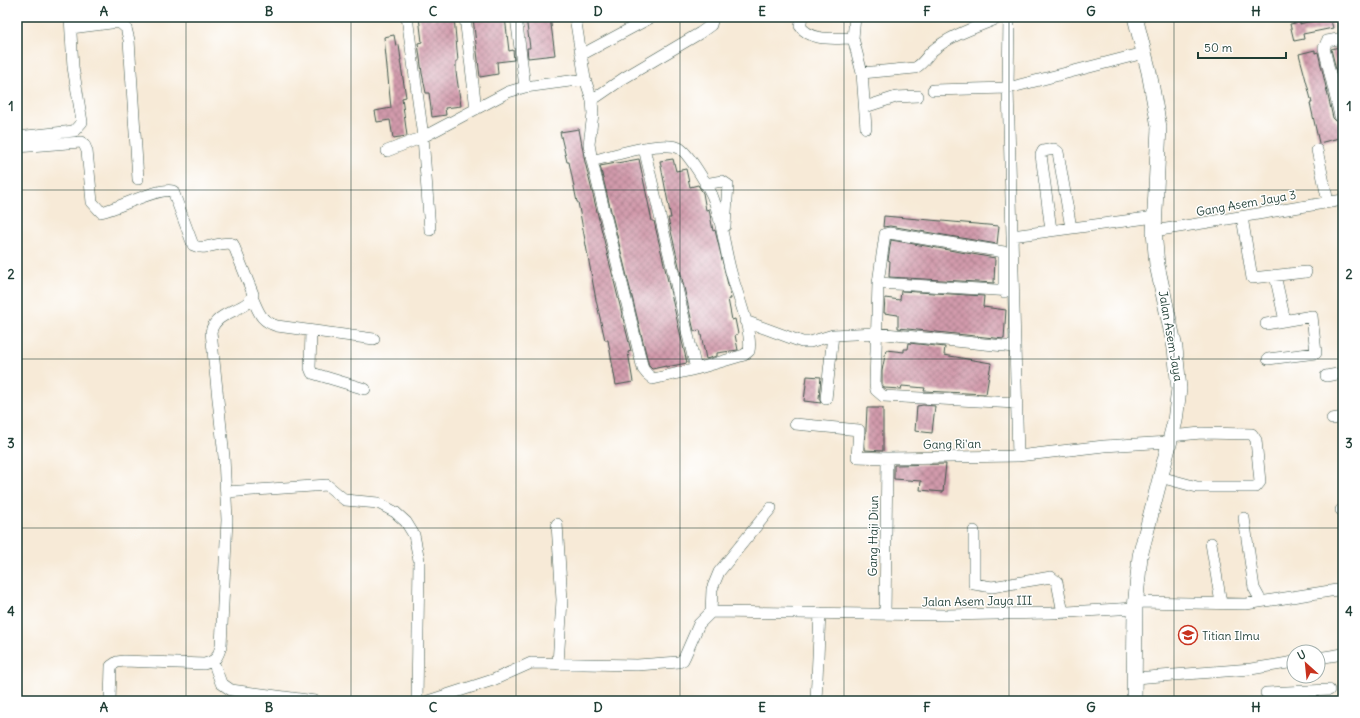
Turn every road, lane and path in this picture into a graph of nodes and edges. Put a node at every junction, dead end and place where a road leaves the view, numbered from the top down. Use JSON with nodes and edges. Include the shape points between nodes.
{"nodes":[{"id":1,"x":70,"y":17,"type":"edge"},
{"id":2,"x":407,"y":17,"type":"edge"},
{"id":3,"x":465,"y":17,"type":"edge"},
{"id":4,"x":516,"y":17,"type":"edge"},
{"id":5,"x":575,"y":17,"type":"edge"},
{"id":6,"x":652,"y":17,"type":"edge"},
{"id":7,"x":713,"y":17,"type":"edge"},
{"id":8,"x":802,"y":17,"type":"edge"},
{"id":9,"x":856,"y":17,"type":"edge"},
{"id":10,"x":1001,"y":17,"type":"edge"},
{"id":11,"x":1009,"y":17,"type":"edge"},
{"id":12,"x":1135,"y":17,"type":"edge"},
{"id":13,"x":636,"y":21,"type":"edge"},
{"id":14,"x":72,"y":28,"type":"junction"},
{"id":15,"x":853,"y":38,"type":"junction"},
{"id":16,"x":1343,"y":38,"type":"edge"},
{"id":17,"x":1144,"y":53,"type":"junction"},
{"id":18,"x":581,"y":55,"type":"junction"},
{"id":19,"x":862,"y":73,"type":"junction"},
{"id":20,"x":585,"y":79,"type":"junction"},
{"id":21,"x":525,"y":87,"type":"junction"},
{"id":22,"x":1008,"y":88,"type":"junction"},
{"id":23,"x":1338,"y":89,"type":"edge"},
{"id":24,"x":933,"y":90,"type":"dead end"},
{"id":25,"x":918,"y":96,"type":"dead end"},
{"id":26,"x":592,"y":100,"type":"junction"},
{"id":27,"x":865,"y":107,"type":"junction"},
{"id":28,"x":476,"y":109,"type":"junction"},
{"id":29,"x":1340,"y":116,"type":"dead end"},
{"id":30,"x":866,"y":128,"type":"dead end"},
{"id":31,"x":17,"y":137,"type":"edge"},
{"id":32,"x":423,"y":137,"type":"junction"},
{"id":33,"x":17,"y":147,"type":"edge"},
{"id":34,"x":644,"y":148,"type":"junction"},
{"id":35,"x":1317,"y":150,"type":"dead end"},
{"id":36,"x":387,"y":151,"type":"dead end"},
{"id":37,"x":592,"y":161,"type":"junction"},
{"id":38,"x":138,"y":179,"type":"dead end"},
{"id":39,"x":705,"y":184,"type":"junction"},
{"id":40,"x":1343,"y":200,"type":"edge"},
{"id":41,"x":1328,"y":202,"type":"junction"},
{"id":42,"x":1242,"y":217,"type":"junction"},
{"id":43,"x":1154,"y":224,"type":"junction"},
{"id":44,"x":1071,"y":228,"type":"junction"},
{"id":45,"x":430,"y":230,"type":"dead end"},
{"id":46,"x":1051,"y":230,"type":"junction"},
{"id":47,"x":724,"y":233,"type":"junction"},
{"id":48,"x":1012,"y":236,"type":"junction"},
{"id":49,"x":1008,"y":251,"type":"junction"},
{"id":50,"x":1306,"y":272,"type":"dead end"},
{"id":51,"x":1275,"y":276,"type":"junction"},
{"id":52,"x":878,"y":284,"type":"junction"},
{"id":53,"x":1008,"y":292,"type":"junction"},
{"id":54,"x":252,"y":297,"type":"junction"},
{"id":55,"x":1285,"y":321,"type":"junction"},
{"id":56,"x":746,"y":322,"type":"junction"},
{"id":57,"x":1266,"y":324,"type":"dead end"},
{"id":58,"x":311,"y":331,"type":"junction"},
{"id":59,"x":876,"y":334,"type":"junction"},
{"id":60,"x":833,"y":335,"type":"junction"},
{"id":61,"x":374,"y":339,"type":"dead end"},
{"id":62,"x":1014,"y":347,"type":"junction"},
{"id":63,"x":1268,"y":359,"type":"dead end"},
{"id":64,"x":696,"y":369,"type":"junction"},
{"id":65,"x":1343,"y":373,"type":"edge"},
{"id":66,"x":1326,"y":376,"type":"dead end"},
{"id":67,"x":365,"y":389,"type":"dead end"},
{"id":68,"x":826,"y":399,"type":"dead end"},
{"id":69,"x":1016,"y":403,"type":"junction"},
{"id":70,"x":795,"y":424,"type":"dead end"},
{"id":71,"x":1170,"y":439,"type":"junction"},
{"id":72,"x":1018,"y":456,"type":"junction"},
{"id":73,"x":887,"y":458,"type":"junction"},
{"id":74,"x":1160,"y":477,"type":"junction"},
{"id":75,"x":226,"y":492,"type":"junction"},
{"id":76,"x":771,"y":508,"type":"dead end"},
{"id":77,"x":1244,"y":518,"type":"dead end"},
{"id":78,"x":557,"y":524,"type":"dead end"},
{"id":79,"x":974,"y":531,"type":"dead end"},
{"id":80,"x":1211,"y":543,"type":"dead end"},
{"id":81,"x":1343,"y":589,"type":"edge"},
{"id":82,"x":1261,"y":601,"type":"junction"},
{"id":83,"x":1221,"y":603,"type":"junction"},
{"id":84,"x":1135,"y":605,"type":"junction"},
{"id":85,"x":711,"y":612,"type":"junction"},
{"id":86,"x":820,"y":613,"type":"junction"},
{"id":87,"x":1063,"y":613,"type":"junction"},
{"id":88,"x":885,"y":614,"type":"junction"},
{"id":89,"x":1343,"y":654,"type":"edge"},
{"id":90,"x":1326,"y":657,"type":"edge"},
{"id":91,"x":213,"y":661,"type":"junction"},
{"id":92,"x":1286,"y":663,"type":"edge"},
{"id":93,"x":558,"y":664,"type":"junction"},
{"id":94,"x":1135,"y":678,"type":"junction"},
{"id":95,"x":1329,"y":690,"type":"dead end"},
{"id":96,"x":1266,"y":694,"type":"dead end"},
{"id":97,"x":1296,"y":696,"type":"edge"},
{"id":98,"x":1313,"y":696,"type":"edge"},
{"id":99,"x":260,"y":697,"type":"edge"},
{"id":100,"x":455,"y":697,"type":"edge"},
{"id":101,"x":110,"y":701,"type":"edge"},
{"id":102,"x":314,"y":701,"type":"edge"},
{"id":103,"x":417,"y":701,"type":"edge"},
{"id":104,"x":428,"y":701,"type":"edge"},
{"id":105,"x":816,"y":701,"type":"edge"},
{"id":106,"x":1134,"y":701,"type":"edge"}],
"edges":[{"from":1,"to":14,"type":"street"},
{"from":2,"to":32,"type":"street"},
{"from":3,"to":28,"type":"street"},
{"from":4,"to":21,"type":"street"},
{"from":5,"to":18,"type":"street"},
{"from":6,"to":13,"type":"street"},
{"from":7,"to":26,"type":"street","via":[[711,25],[700,33],[630,74]]},
{"from":8,"to":15,"type":"street","via":[[800,26],[804,32],[812,36]]},
{"from":9,"to":15,"type":"street"},
{"from":10,"to":19,"type":"street","via":[[944,43],[932,51],[920,66]]},
{"from":11,"to":22,"type":"street"},
{"from":12,"to":17,"type":"main road","name":"Jalan Asem Jaya"},
{"from":13,"to":18,"type":"street"},
{"from":14,"to":31,"type":"street","via":[[73,67],[82,122],[74,130]]},
{"from":14,"to":38,"type":"street","via":[[119,22],[126,28],[129,40]]},
{"from":15,"to":19,"type":"street"},
{"from":16,"to":23,"type":"street","via":[[1327,41],[1324,45]]},
{"from":17,"to":22,"type":"street"},
{"from":17,"to":43,"type":"main road","name":"Jalan Asem Jaya","via":[[1159,127]]},
{"from":18,"to":20,"type":"street"},
{"from":19,"to":27,"type":"street"},
{"from":20,"to":21,"type":"street"},
{"from":20,"to":26,"type":"street"},
{"from":21,"to":28,"type":"street","via":[[508,92]]},
{"from":22,"to":24,"type":"street"},
{"from":22,"to":48,"type":"street"},
{"from":23,"to":29,"type":"street"},
{"from":25,"to":27,"type":"street","via":[[896,97]]},
{"from":26,"to":37,"type":"street","via":[[589,144]]},
{"from":27,"to":30,"type":"street"},
{"from":28,"to":32,"type":"street"},
{"from":32,"to":36,"type":"street"},
{"from":32,"to":45,"type":"street"},
{"from":33,"to":54,"type":"street","via":[[81,142],[84,144],[92,202],[101,212],[168,189],[173,190],[193,245],[202,247],[233,244],[252,290]]},
{"from":34,"to":37,"type":"street"},
{"from":34,"to":39,"type":"street","via":[[680,148]]},
{"from":34,"to":64,"type":"street"},
{"from":35,"to":41,"type":"street"},
{"from":37,"to":64,"type":"street","via":[[643,369],[653,379]]},
{"from":39,"to":47,"type":"street"},
{"from":39,"to":47,"type":"street","via":[[722,181],[728,184]]},
{"from":40,"to":41,"type":"street","name":"Gang Asem Jaya 3"},
{"from":41,"to":42,"type":"street","name":"Gang Asem Jaya 3"},
{"from":42,"to":43,"type":"street","name":"Gang Asem Jaya 3"},
{"from":42,"to":51,"type":"street","via":[[1252,278]]},
{"from":43,"to":44,"type":"street","name":"Gang Asem Jaya 3"},
{"from":43,"to":71,"type":"main road","name":"Jalan Asem Jaya","via":[[1157,265],[1178,368],[1178,405]]},
{"from":44,"to":46,"type":"street","name":"Gang Asem Jaya 3"},
{"from":44,"to":46,"type":"street","via":[[1058,152],[1043,151],[1041,155]]},
{"from":46,"to":48,"type":"street","name":"Gang Asem Jaya 3"},
{"from":47,"to":56,"type":"street","via":[[730,270]]},
{"from":48,"to":49,"type":"street"},
{"from":49,"to":52,"type":"street","via":[[889,233],[884,236]]},
{"from":49,"to":53,"type":"street"},
{"from":50,"to":51,"type":"street"},
{"from":51,"to":55,"type":"street"},
{"from":52,"to":53,"type":"street"},
{"from":52,"to":59,"type":"street"},
{"from":53,"to":62,"type":"street"},
{"from":54,"to":58,"type":"street","via":[[267,323]]},
{"from":54,"to":75,"type":"street","via":[[212,325]]},
{"from":55,"to":57,"type":"street"},
{"from":55,"to":63,"type":"street","via":[[1312,316],[1316,353]]},
{"from":56,"to":60,"type":"street","via":[[802,342],[817,341]]},
{"from":56,"to":64,"type":"street","via":[[749,351],[740,357]]},
{"from":58,"to":61,"type":"street"},
{"from":58,"to":67,"type":"street","via":[[312,373]]},
{"from":59,"to":60,"type":"street"},
{"from":59,"to":62,"type":"street"},
{"from":59,"to":69,"type":"street","via":[[875,384],[876,390],[883,396]]},
{"from":60,"to":68,"type":"street"},
{"from":62,"to":69,"type":"street"},
{"from":65,"to":66,"type":"street"},
{"from":69,"to":72,"type":"street"},
{"from":70,"to":73,"type":"street","name":"Gang Ri'an","via":[[859,430],[857,457]]},
{"from":71,"to":72,"type":"street","name":"Gang Ri'an"},
{"from":71,"to":74,"type":"main road","name":"Jalan Asem Jaya"},
{"from":71,"to":74,"type":"street","name":"Gang Ri'an","via":[[1202,433],[1252,434],[1256,440],[1260,482],[1256,487],[1197,487]]},
{"from":72,"to":73,"type":"street","name":"Gang Ri'an"},
{"from":73,"to":88,"type":"street","name":"Gang Haji Diun"},
{"from":74,"to":84,"type":"main road","name":"Jalan Asem Jaya","via":[[1140,556]]},
{"from":75,"to":91,"type":"street","via":[[221,646],[218,657]]},
{"from":75,"to":103,"type":"street","via":[[327,485],[345,500],[378,503],[395,512],[406,522],[414,535],[419,560]]},
{"from":76,"to":85,"type":"street","via":[[717,576],[712,589]]},
{"from":77,"to":82,"type":"street","via":[[1254,588]]},
{"from":78,"to":93,"type":"street","via":[[562,600]]},
{"from":79,"to":87,"type":"street","via":[[974,584],[992,587],[1051,577],[1057,582]]},
{"from":80,"to":83,"type":"street"},
{"from":81,"to":82,"type":"street","name":"Jalan Asem Jaya III"},
{"from":82,"to":83,"type":"street","name":"Jalan Asem Jaya III","via":[[1246,604]]},
{"from":83,"to":84,"type":"street","name":"Jalan Asem Jaya III"},
{"from":84,"to":87,"type":"street","name":"Jalan Asem Jaya III"},
{"from":84,"to":94,"type":"main road","name":"Jalan Asem Jaya"},
{"from":85,"to":86,"type":"street","name":"Jalan Asem Jaya III"},
{"from":85,"to":93,"type":"street","via":[[699,624],[685,656],[679,662],[638,665]]},
{"from":86,"to":88,"type":"street","name":"Jalan Asem Jaya III"},
{"from":86,"to":105,"type":"street"},
{"from":87,"to":88,"type":"street","name":"Jalan Asem Jaya III"},
{"from":89,"to":90,"type":"street"},
{"from":91,"to":99,"type":"street","via":[[225,688]]},
{"from":91,"to":101,"type":"street","via":[[204,664],[117,662],[111,666]]},
{"from":92,"to":94,"type":"street","via":[[1251,669]]},
{"from":93,"to":100,"type":"street","via":[[531,663]]},
{"from":94,"to":106,"type":"main road","name":"Jalan Asem Jaya"},
{"from":95,"to":98,"type":"street"},
{"from":96,"to":97,"type":"street"},
{"from":97,"to":98,"type":"street"},
{"from":99,"to":102,"type":"street"},
{"from":100,"to":104,"type":"street"}]}
